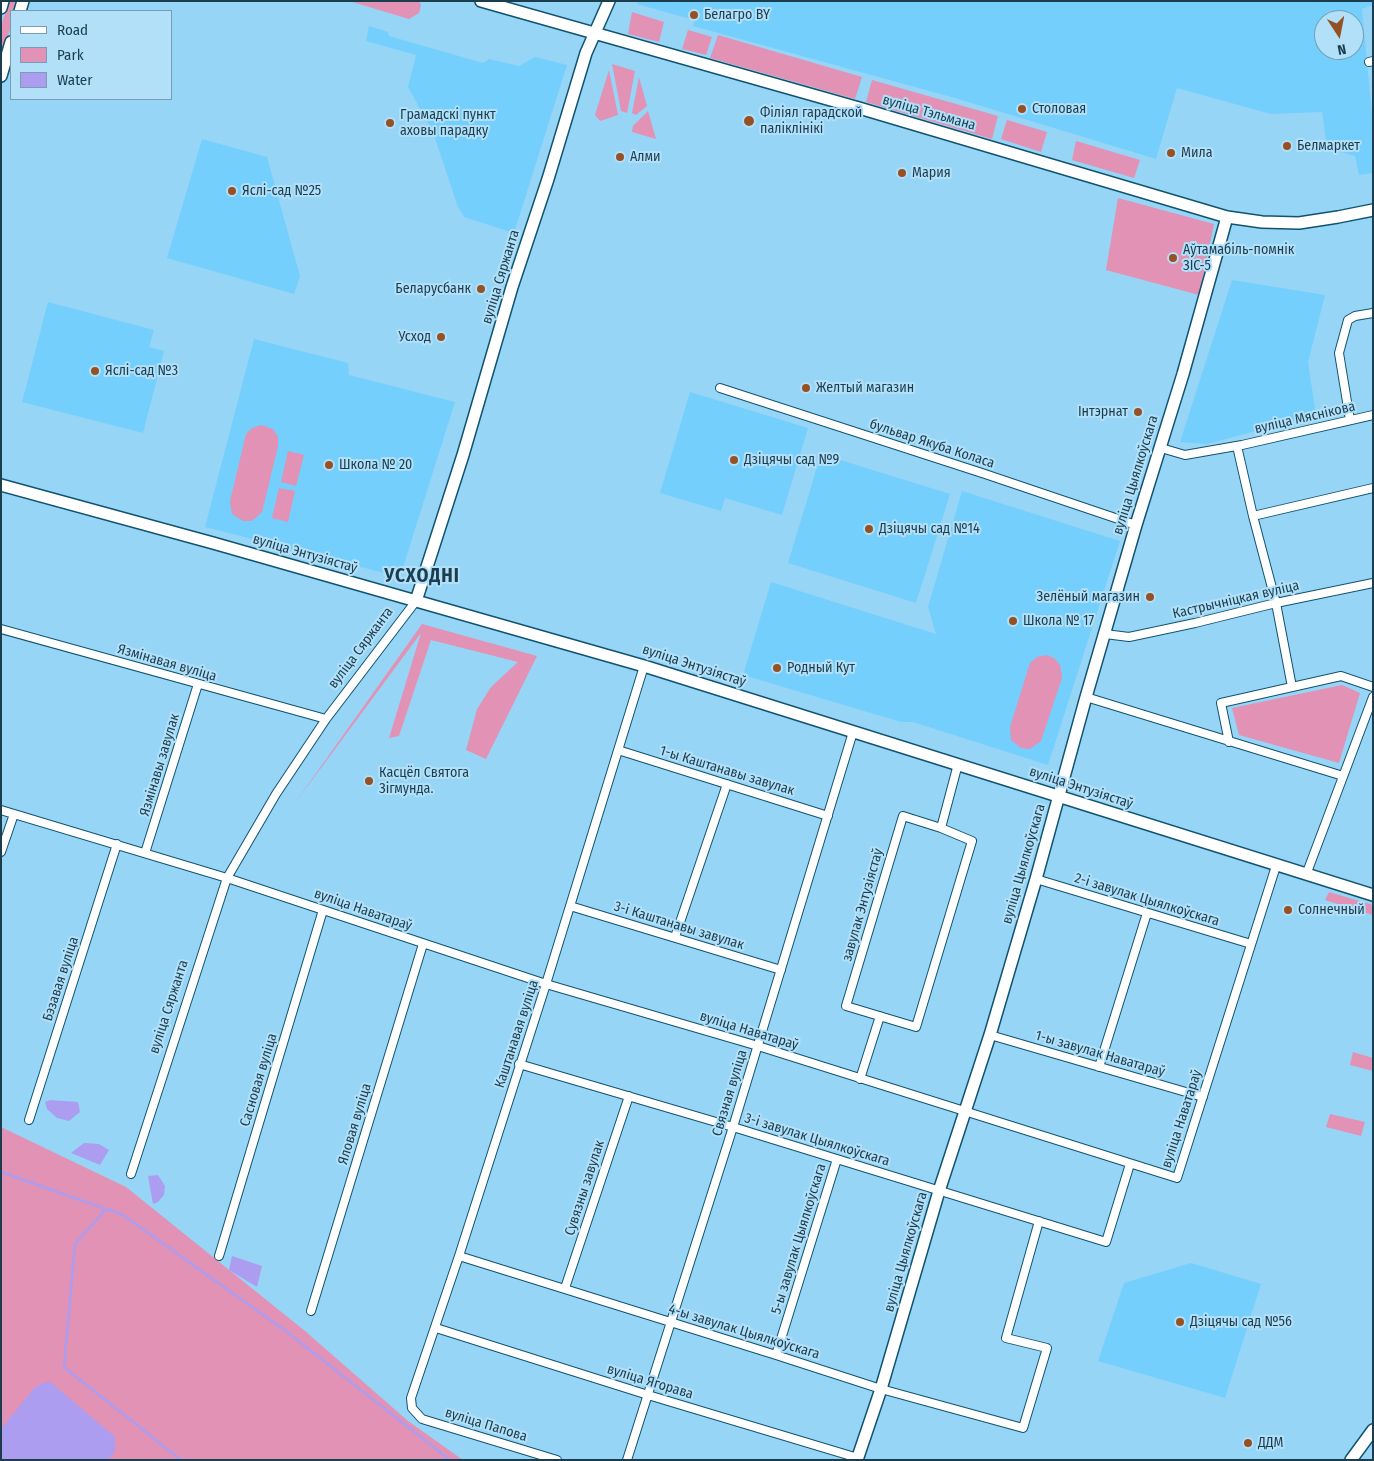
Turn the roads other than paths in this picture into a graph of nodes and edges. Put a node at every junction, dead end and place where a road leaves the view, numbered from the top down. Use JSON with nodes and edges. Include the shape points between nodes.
{"nodes":[{"id":1,"x":3,"y":1,"type":"edge"},
{"id":2,"x":481,"y":1,"type":"edge"},
{"id":3,"x":609,"y":1,"type":"edge"},
{"id":4,"x":1,"y":8,"type":"edge"},
{"id":5,"x":595,"y":33,"type":"junction"},
{"id":6,"x":10,"y":45,"type":"edge"},
{"id":7,"x":1,"y":76,"type":"edge"},
{"id":8,"x":1373,"y":210,"type":"edge"},
{"id":9,"x":1227,"y":217,"type":"junction"},
{"id":10,"x":1373,"y":313,"type":"edge"},
{"id":11,"x":720,"y":388,"type":"dead end"},
{"id":12,"x":1373,"y":416,"type":"edge"},
{"id":13,"x":1350,"y":420,"type":"junction"},
{"id":14,"x":1239,"y":446,"type":"junction"},
{"id":15,"x":1161,"y":448,"type":"junction"},
{"id":16,"x":1,"y":486,"type":"edge"},
{"id":17,"x":1373,"y":488,"type":"edge"},
{"id":18,"x":1253,"y":516,"type":"junction"},
{"id":19,"x":1136,"y":526,"type":"junction"},
{"id":20,"x":1372,"y":583,"type":"edge"},
{"id":21,"x":416,"y":600,"type":"junction"},
{"id":22,"x":1276,"y":603,"type":"junction"},
{"id":23,"x":1,"y":628,"type":"edge"},
{"id":24,"x":1105,"y":634,"type":"junction"},
{"id":25,"x":644,"y":666,"type":"junction"},
{"id":26,"x":198,"y":684,"type":"junction"},
{"id":27,"x":1292,"y":687,"type":"junction"},
{"id":28,"x":1373,"y":687,"type":"edge"},
{"id":29,"x":1086,"y":697,"type":"junction"},
{"id":30,"x":1373,"y":697,"type":"edge"},
{"id":31,"x":326,"y":719,"type":"junction"},
{"id":32,"x":853,"y":732,"type":"junction"},
{"id":33,"x":1229,"y":742,"type":"junction"},
{"id":34,"x":618,"y":750,"type":"junction"},
{"id":35,"x":958,"y":764,"type":"junction"},
{"id":36,"x":1343,"y":776,"type":"junction"},
{"id":37,"x":727,"y":784,"type":"junction"},
{"id":38,"x":1058,"y":797,"type":"junction"},
{"id":39,"x":1,"y":810,"type":"edge"},
{"id":40,"x":14,"y":814,"type":"junction"},
{"id":41,"x":828,"y":816,"type":"junction"},
{"id":42,"x":941,"y":828,"type":"junction"},
{"id":43,"x":117,"y":844,"type":"junction"},
{"id":44,"x":1,"y":852,"type":"edge"},
{"id":45,"x":145,"y":853,"type":"junction"},
{"id":46,"x":1276,"y":866,"type":"junction"},
{"id":47,"x":1306,"y":875,"type":"junction"},
{"id":48,"x":227,"y":878,"type":"junction"},
{"id":49,"x":1036,"y":879,"type":"junction"},
{"id":50,"x":1373,"y":896,"type":"edge"},
{"id":51,"x":570,"y":906,"type":"junction"},
{"id":52,"x":323,"y":910,"type":"junction"},
{"id":53,"x":1147,"y":913,"type":"junction"},
{"id":54,"x":675,"y":938,"type":"junction"},
{"id":55,"x":423,"y":944,"type":"junction"},
{"id":56,"x":1251,"y":944,"type":"junction"},
{"id":57,"x":781,"y":970,"type":"junction"},
{"id":58,"x":546,"y":984,"type":"junction"},
{"id":59,"x":880,"y":1016,"type":"junction"},
{"id":60,"x":990,"y":1035,"type":"junction"},
{"id":61,"x":758,"y":1046,"type":"junction"},
{"id":62,"x":520,"y":1064,"type":"junction"},
{"id":63,"x":1099,"y":1066,"type":"junction"},
{"id":64,"x":860,"y":1079,"type":"junction"},
{"id":65,"x":629,"y":1096,"type":"junction"},
{"id":66,"x":1202,"y":1097,"type":"junction"},
{"id":67,"x":964,"y":1112,"type":"junction"},
{"id":68,"x":29,"y":1120,"type":"dead end"},
{"id":69,"x":733,"y":1127,"type":"junction"},
{"id":70,"x":837,"y":1159,"type":"junction"},
{"id":71,"x":1130,"y":1164,"type":"junction"},
{"id":72,"x":131,"y":1174,"type":"dead end"},
{"id":73,"x":939,"y":1191,"type":"junction"},
{"id":74,"x":1039,"y":1221,"type":"junction"},
{"id":75,"x":219,"y":1256,"type":"dead end"},
{"id":76,"x":460,"y":1256,"type":"junction"},
{"id":77,"x":565,"y":1288,"type":"junction"},
{"id":78,"x":311,"y":1311,"type":"dead end"},
{"id":79,"x":672,"y":1323,"type":"junction"},
{"id":80,"x":436,"y":1328,"type":"junction"},
{"id":81,"x":776,"y":1355,"type":"junction"},
{"id":82,"x":881,"y":1389,"type":"junction"},
{"id":83,"x":648,"y":1395,"type":"junction"},
{"id":84,"x":412,"y":1408,"type":"joint"},
{"id":85,"x":1373,"y":1430,"type":"edge"},
{"id":86,"x":858,"y":1459,"type":"edge"},
{"id":87,"x":557,"y":1460,"type":"edge"},
{"id":88,"x":627,"y":1460,"type":"edge"},
{"id":89,"x":1351,"y":1460,"type":"edge"}],
"edges":[{"from":1,"to":4,"type":"main road"},
{"from":2,"to":5,"type":"main road","name":"вуліца Тэльмана"},
{"from":3,"to":5,"type":"main road","name":"вуліца Сяржанта"},
{"from":5,"to":9,"type":"main road","name":"вуліца Тэльмана"},
{"from":5,"to":21,"type":"main road","name":"вуліца Сяржанта","via":[[512,287],[466,446]]},
{"from":6,"to":7,"type":"main road"},
{"from":8,"to":9,"type":"main road","name":"вуліца Тэльмана","via":[[1299,223]]},
{"from":9,"to":15,"type":"main road","name":"вуліца Цыялкоўскага"},
{"from":10,"to":13,"type":"street","via":[[1348,320],[1339,353]]},
{"from":11,"to":19,"type":"street","name":"бульвар Якуба Коласа"},
{"from":12,"to":13,"type":"street","name":"вуліца Мяснікова"},
{"from":13,"to":14,"type":"street","name":"вуліца Мяснікова"},
{"from":14,"to":15,"type":"street","name":"вуліца Мяснікова","via":[[1185,455]]},
{"from":14,"to":18,"type":"street"},
{"from":15,"to":19,"type":"main road","name":"вуліца Цыялкоўскага"},
{"from":16,"to":21,"type":"main road","name":"вуліца Энтузіястаў"},
{"from":17,"to":18,"type":"street"},
{"from":18,"to":22,"type":"street"},
{"from":19,"to":24,"type":"main road","name":"вуліца Цыялкоўскага"},
{"from":20,"to":22,"type":"street","name":"Кастрычніцкая вуліца"},
{"from":21,"to":25,"type":"main road","name":"вуліца Энтузіястаў"},
{"from":21,"to":31,"type":"street","name":"вуліца Сяржанта"},
{"from":22,"to":24,"type":"street","name":"Кастрычніцкая вуліца","via":[[1129,637]]},
{"from":22,"to":27,"type":"street"},
{"from":23,"to":26,"type":"street","name":"Язмінавая вуліца"},
{"from":24,"to":29,"type":"main road","name":"вуліца Цыялкоўскага"},
{"from":25,"to":32,"type":"main road","name":"вуліца Энтузіястаў"},
{"from":25,"to":34,"type":"street","name":"Каштанавая вуліца"},
{"from":26,"to":31,"type":"street","name":"Язмінавая вуліца"},
{"from":26,"to":45,"type":"street","name":"Язмінавы завулак"},
{"from":27,"to":28,"type":"street","via":[[1341,676]]},
{"from":27,"to":33,"type":"street","via":[[1221,703]]},
{"from":29,"to":33,"type":"street"},
{"from":29,"to":38,"type":"main road","name":"вуліца Цыялкоўскага"},
{"from":30,"to":36,"type":"street"},
{"from":31,"to":48,"type":"street","name":"вуліца Сяржанта","via":[[276,794]]},
{"from":32,"to":35,"type":"main road","name":"вуліца Энтузіястаў"},
{"from":32,"to":41,"type":"street","name":"Связная вуліца"},
{"from":33,"to":36,"type":"street"},
{"from":34,"to":37,"type":"street","name":"1-ы Каштанавы завулак"},
{"from":34,"to":51,"type":"street","name":"Каштанавая вуліца"},
{"from":35,"to":38,"type":"main road","name":"вуліца Энтузіястаў"},
{"from":35,"to":42,"type":"street"},
{"from":36,"to":47,"type":"street"},
{"from":37,"to":41,"type":"street","name":"1-ы Каштанавы завулак"},
{"from":37,"to":54,"type":"street"},
{"from":38,"to":46,"type":"main road","name":"вуліца Энтузіястаў"},
{"from":38,"to":49,"type":"main road","name":"вуліца Цыялкоўскага"},
{"from":39,"to":40,"type":"street","name":"вуліца Наватараў"},
{"from":40,"to":43,"type":"street","name":"вуліца Наватараў"},
{"from":40,"to":44,"type":"street"},
{"from":41,"to":57,"type":"street","name":"Связная вуліца"},
{"from":42,"to":59,"type":"street","name":"завулак Энтузіястаў","via":[[972,841],[916,1027]]},
{"from":42,"to":59,"type":"street","name":"завулак Энтузіястаў","via":[[902,816],[846,1006]]},
{"from":43,"to":45,"type":"street","name":"вуліца Наватараў"},
{"from":43,"to":68,"type":"street","name":"Бэзавая вуліца"},
{"from":45,"to":48,"type":"street","name":"вуліца Наватараў"},
{"from":46,"to":47,"type":"main road","name":"вуліца Энтузіястаў"},
{"from":46,"to":56,"type":"street","name":"вуліца Наватараў"},
{"from":47,"to":50,"type":"main road","name":"вуліца Энтузіястаў"},
{"from":48,"to":52,"type":"street","name":"вуліца Наватараў"},
{"from":48,"to":72,"type":"street","name":"вуліца Сяржанта"},
{"from":49,"to":53,"type":"street","name":"2-і завулак Цыялкоўскага"},
{"from":49,"to":60,"type":"main road","name":"вуліца Цыялкоўскага"},
{"from":51,"to":54,"type":"street","name":"3-і Каштанавы завулак"},
{"from":51,"to":58,"type":"street","name":"Каштанавая вуліца"},
{"from":52,"to":55,"type":"street","name":"вуліца Наватараў"},
{"from":52,"to":75,"type":"street","name":"Сасновая вуліца"},
{"from":53,"to":56,"type":"street","name":"2-і завулак Цыялкоўскага"},
{"from":53,"to":63,"type":"street"},
{"from":54,"to":57,"type":"street","name":"3-і Каштанавы завулак"},
{"from":55,"to":58,"type":"street","name":"вуліца Наватараў"},
{"from":55,"to":78,"type":"street","name":"Яловая вуліца"},
{"from":56,"to":66,"type":"street","name":"вуліца Наватараў"},
{"from":57,"to":61,"type":"street","name":"Связная вуліца"},
{"from":58,"to":61,"type":"street","name":"вуліца Наватараў"},
{"from":58,"to":62,"type":"street","name":"Каштанавая вуліца"},
{"from":59,"to":64,"type":"street"},
{"from":60,"to":63,"type":"street","name":"1-ы завулак Наватараў"},
{"from":60,"to":67,"type":"main road","name":"вуліца Цыялкоўскага"},
{"from":61,"to":64,"type":"street","name":"вуліца Наватараў"},
{"from":61,"to":69,"type":"street","name":"Связная вуліца"},
{"from":62,"to":65,"type":"street","name":"3-і завулак Цыялкоўскага"},
{"from":62,"to":76,"type":"street","name":"Каштанавая вуліца"},
{"from":63,"to":66,"type":"street","name":"1-ы завулак Наватараў"},
{"from":64,"to":67,"type":"street","name":"вуліца Наватараў"},
{"from":65,"to":69,"type":"street","name":"3-і завулак Цыялкоўскага"},
{"from":65,"to":77,"type":"street","name":"Сувязны завулак"},
{"from":66,"to":71,"type":"street","name":"вуліца Наватараў","via":[[1177,1178]]},
{"from":67,"to":71,"type":"street","name":"вуліца Наватараў"},
{"from":67,"to":73,"type":"main road","name":"вуліца Цыялкоўскага"},
{"from":69,"to":70,"type":"street","name":"3-і завулак Цыялкоўскага"},
{"from":69,"to":79,"type":"street","name":"Связная вуліца"},
{"from":70,"to":73,"type":"street","name":"3-і завулак Цыялкоўскага"},
{"from":70,"to":81,"type":"street","name":"5-ы завулак Цыялкоўскага"},
{"from":71,"to":74,"type":"street","name":"3-і завулак Цыялкоўскага","via":[[1106,1242]]},
{"from":73,"to":74,"type":"street","name":"3-і завулак Цыялкоўскага"},
{"from":73,"to":82,"type":"main road","name":"вуліца Цыялкоўскага"},
{"from":74,"to":82,"type":"street","name":"4-ы завулак Цыялкоўскага","via":[[1006,1338],[1047,1348],[1023,1428]]},
{"from":76,"to":77,"type":"street","name":"4-ы завулак Цыялкоўскага"},
{"from":76,"to":80,"type":"street","name":"Каштанавая вуліца"},
{"from":77,"to":79,"type":"street","name":"4-ы завулак Цыялкоўскага"},
{"from":79,"to":81,"type":"street","name":"4-ы завулак Цыялкоўскага"},
{"from":79,"to":83,"type":"street","name":"Связная вуліца"},
{"from":80,"to":83,"type":"street","name":"вуліца Ягорава"},
{"from":80,"to":84,"type":"street","name":"Каштанавая вуліца","via":[[411,1398]]},
{"from":81,"to":82,"type":"street","name":"4-ы завулак Цыялкоўскага"},
{"from":82,"to":86,"type":"main road","name":"вуліца Цыялкоўскага"},
{"from":83,"to":86,"type":"street","name":"вуліца Ягорава"},
{"from":83,"to":88,"type":"street","name":"Связная вуліца"},
{"from":84,"to":87,"type":"street","name":"вуліца Папова","via":[[422,1419]]},
{"from":85,"to":89,"type":"main road"}]}
